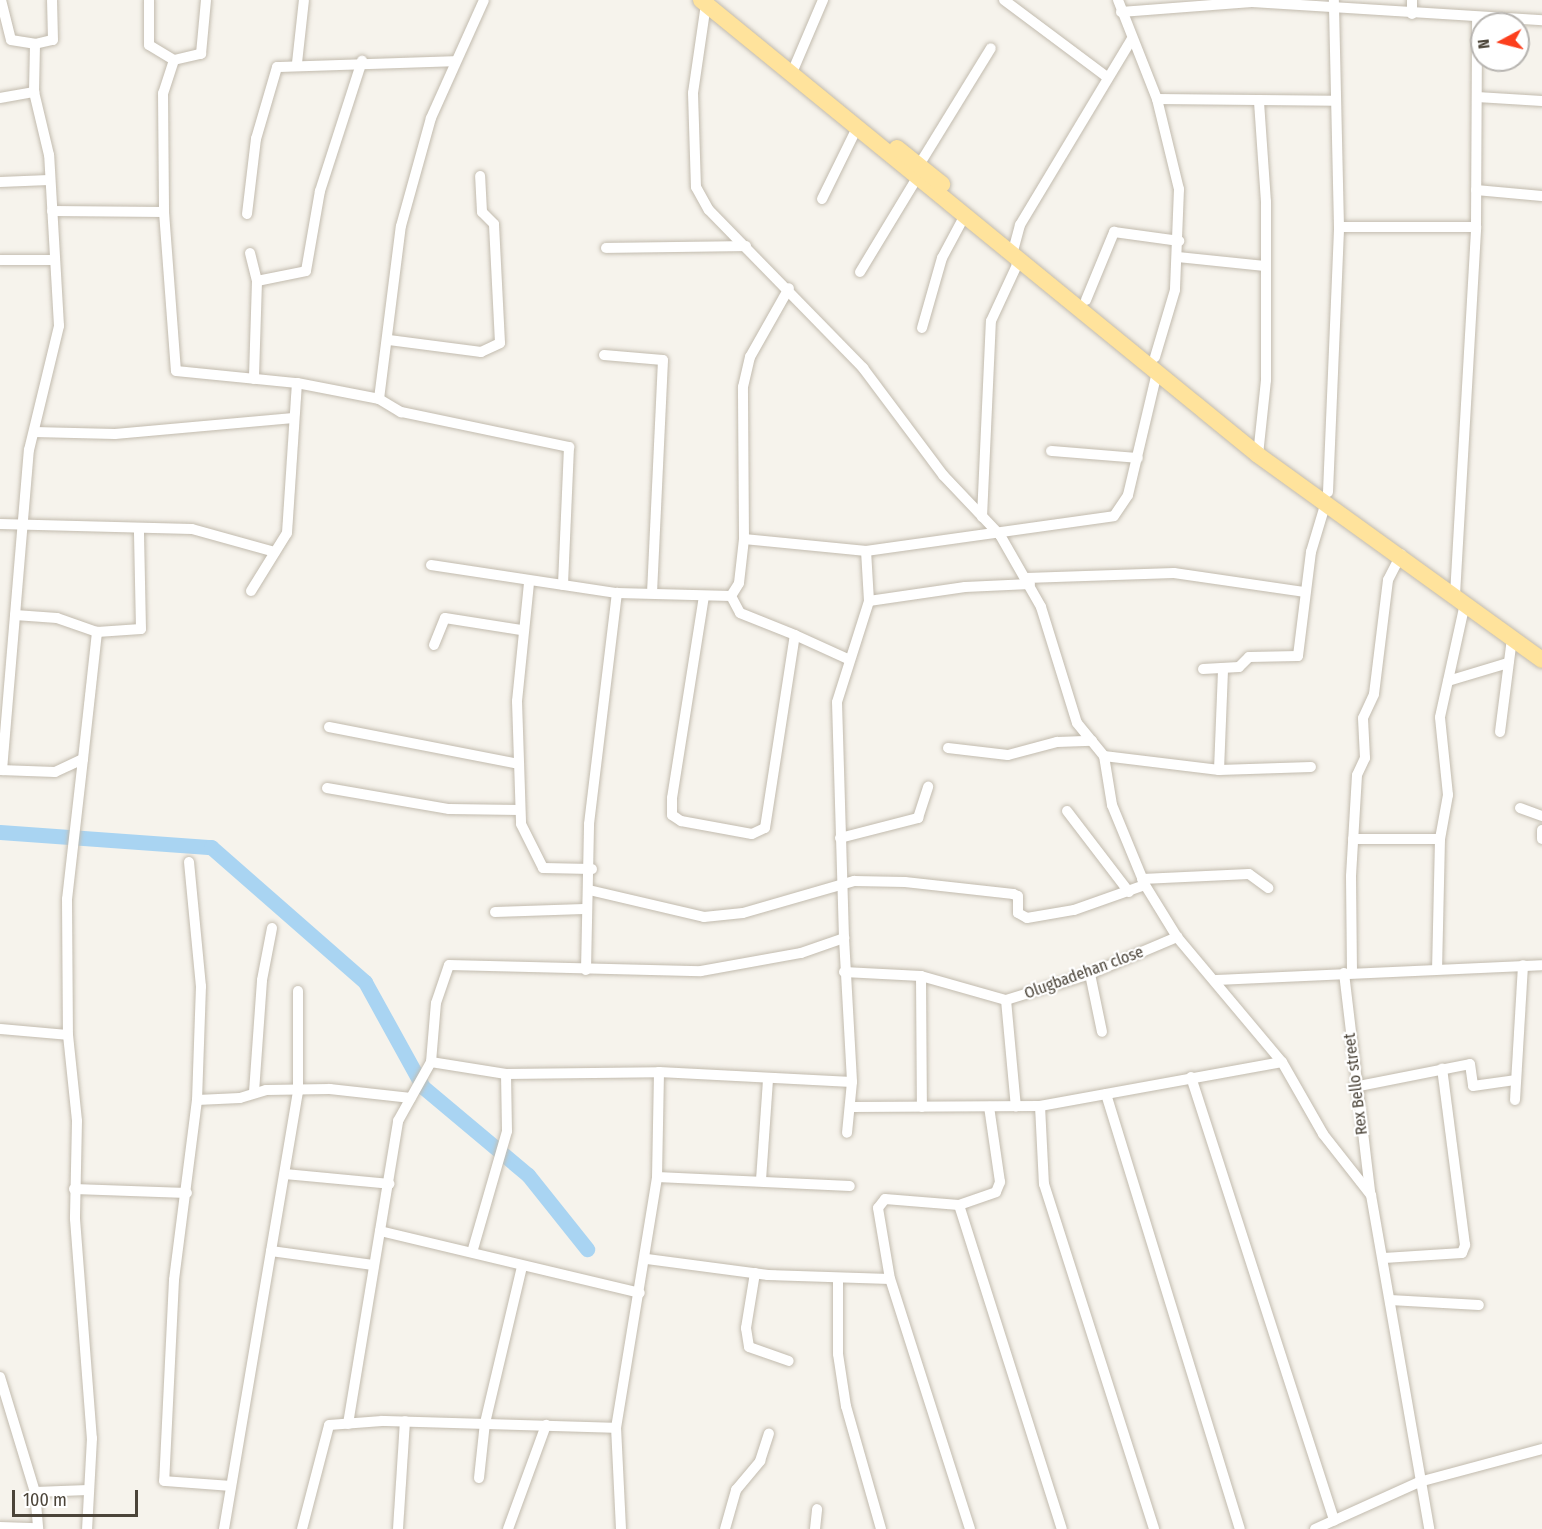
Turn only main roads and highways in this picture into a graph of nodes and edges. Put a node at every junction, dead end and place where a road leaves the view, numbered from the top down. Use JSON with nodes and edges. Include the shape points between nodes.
{"nodes":[{"id":1,"x":708,"y":1,"type":"edge"},
{"id":2,"x":793,"y":71,"type":"junction"},
{"id":3,"x":918,"y":171,"type":"junction"},
{"id":4,"x":1015,"y":247,"type":"junction"},
{"id":5,"x":1156,"y":364,"type":"junction"},
{"id":6,"x":1327,"y":497,"type":"junction"},
{"id":7,"x":1459,"y":594,"type":"junction"},
{"id":8,"x":1542,"y":650,"type":"edge"},
{"id":9,"x":1542,"y":660,"type":"edge"}],
"edges":[{"from":1,"to":2,"type":"main road"},
{"from":2,"to":3,"type":"main road"},
{"from":2,"to":3,"type":"main road","via":[[856,130]]},
{"from":3,"to":4,"type":"main road"},
{"from":3,"to":4,"type":"main road","via":[[965,215]]},
{"from":4,"to":5,"type":"main road"},
{"from":4,"to":5,"type":"main road","via":[[1086,300]]},
{"from":5,"to":6,"type":"main road","via":[[1260,451]]},
{"from":6,"to":7,"type":"main road"},
{"from":6,"to":7,"type":"main road"},
{"from":7,"to":8,"type":"main road"},
{"from":7,"to":9,"type":"main road"}]}
